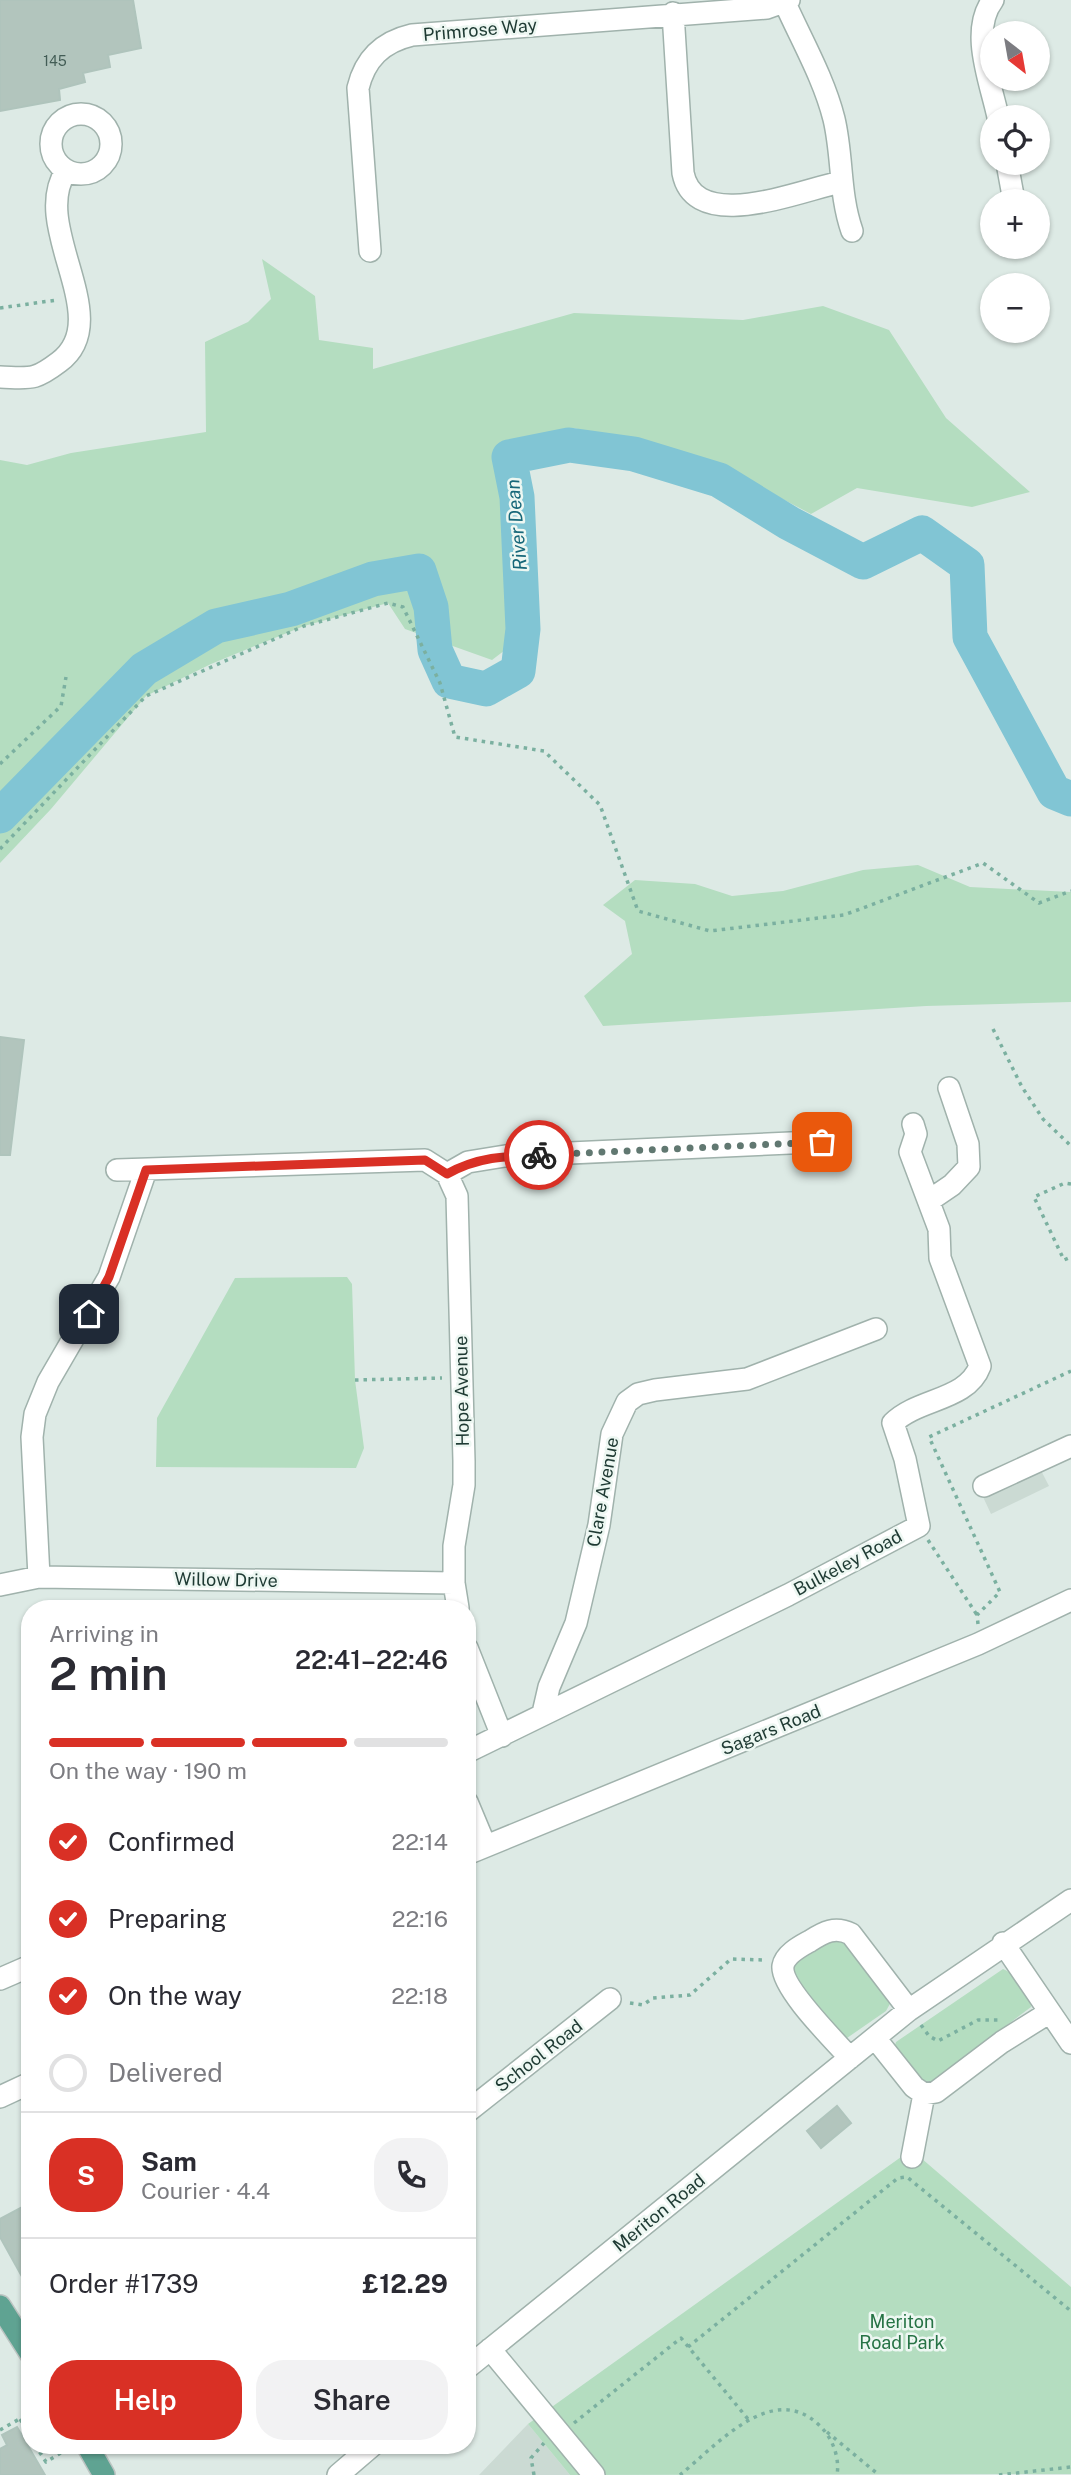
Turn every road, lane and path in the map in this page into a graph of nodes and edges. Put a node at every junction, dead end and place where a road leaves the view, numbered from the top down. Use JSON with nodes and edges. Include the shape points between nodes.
{"nodes":[{"id":1,"x":993,"y":0,"type":"edge"},
{"id":2,"x":787,"y":1,"type":"edge"},
{"id":3,"x":673,"y":13,"type":"junction"},
{"id":4,"x":996,"y":105,"type":"edge"},
{"id":5,"x":66,"y":171,"type":"dead end"},
{"id":6,"x":841,"y":182,"type":"junction"},
{"id":7,"x":852,"y":231,"type":"dead end"},
{"id":8,"x":370,"y":251,"type":"dead end"},
{"id":9,"x":75,"y":297,"type":"junction"},
{"id":10,"x":0,"y":308,"type":"edge"},
{"id":11,"x":0,"y":377,"type":"edge"},
{"id":12,"x":66,"y":677,"type":"dead end"},
{"id":13,"x":0,"y":764,"type":"edge"},
{"id":14,"x":0,"y":849,"type":"edge"},
{"id":15,"x":1071,"y":891,"type":"edge"},
{"id":16,"x":993,"y":1029,"type":"dead end"},
{"id":17,"x":948,"y":1088,"type":"dead end"},
{"id":18,"x":913,"y":1124,"type":"dead end"},
{"id":19,"x":835,"y":1141,"type":"dead end"},
{"id":20,"x":1071,"y":1146,"type":"edge"},
{"id":21,"x":117,"y":1170,"type":"dead end"},
{"id":22,"x":146,"y":1170,"type":"junction"},
{"id":23,"x":447,"y":1174,"type":"junction"},
{"id":24,"x":1071,"y":1184,"type":"edge"},
{"id":25,"x":929,"y":1200,"type":"junction"},
{"id":26,"x":1071,"y":1257,"type":"edge"},
{"id":27,"x":876,"y":1329,"type":"dead end"},
{"id":28,"x":1071,"y":1371,"type":"edge"},
{"id":29,"x":462,"y":1378,"type":"junction"},
{"id":30,"x":1054,"y":1379,"type":"dead end"},
{"id":31,"x":355,"y":1380,"type":"dead end"},
{"id":32,"x":1071,"y":1446,"type":"edge"},
{"id":33,"x":984,"y":1486,"type":"dead end"},
{"id":34,"x":919,"y":1526,"type":"junction"},
{"id":35,"x":39,"y":1577,"type":"junction"},
{"id":36,"x":454,"y":1583,"type":"junction"},
{"id":37,"x":0,"y":1585,"type":"edge"},
{"id":38,"x":457,"y":1600,"type":"edge"},
{"id":39,"x":1071,"y":1600,"type":"edge"},
{"id":40,"x":976,"y":1615,"type":"dead end"},
{"id":41,"x":476,"y":1671,"type":"edge"},
{"id":42,"x":543,"y":1713,"type":"junction"},
{"id":43,"x":502,"y":1736,"type":"junction"},
{"id":44,"x":476,"y":1748,"type":"edge"},
{"id":45,"x":476,"y":1849,"type":"edge"},
{"id":46,"x":1071,"y":1900,"type":"edge"},
{"id":47,"x":1003,"y":1944,"type":"junction"},
{"id":48,"x":783,"y":1964,"type":"junction"},
{"id":49,"x":21,"y":1970,"type":"edge"},
{"id":50,"x":0,"y":1979,"type":"edge"},
{"id":51,"x":610,"y":1999,"type":"joint"},
{"id":52,"x":909,"y":2010,"type":"junction"},
{"id":53,"x":1050,"y":2012,"type":"junction"},
{"id":54,"x":1025,"y":2028,"type":"junction"},
{"id":55,"x":875,"y":2038,"type":"junction"},
{"id":56,"x":1071,"y":2043,"type":"edge"},
{"id":57,"x":850,"y":2058,"type":"junction"},
{"id":58,"x":21,"y":2087,"type":"edge"},
{"id":59,"x":924,"y":2094,"type":"junction"},
{"id":60,"x":0,"y":2096,"type":"edge"},
{"id":61,"x":476,"y":2105,"type":"edge"},
{"id":62,"x":912,"y":2157,"type":"dead end"},
{"id":63,"x":0,"y":2308,"type":"edge"},
{"id":64,"x":1071,"y":2311,"type":"edge"},
{"id":65,"x":21,"y":2340,"type":"edge"},
{"id":66,"x":688,"y":2347,"type":"junction"},
{"id":67,"x":490,"y":2349,"type":"junction"},
{"id":68,"x":476,"y":2361,"type":"edge"},
{"id":69,"x":20,"y":2419,"type":"edge"},
{"id":70,"x":748,"y":2419,"type":"junction"},
{"id":71,"x":0,"y":2429,"type":"edge"},
{"id":72,"x":824,"y":2429,"type":"junction"},
{"id":73,"x":560,"y":2434,"type":"junction"},
{"id":74,"x":41,"y":2454,"type":"edge"},
{"id":75,"x":60,"y":2454,"type":"edge"},
{"id":76,"x":91,"y":2454,"type":"edge"},
{"id":77,"x":362,"y":2454,"type":"edge"},
{"id":78,"x":1071,"y":2467,"type":"edge"},
{"id":79,"x":104,"y":2475,"type":"edge"},
{"id":80,"x":338,"y":2475,"type":"edge"},
{"id":81,"x":534,"y":2475,"type":"edge"},
{"id":82,"x":594,"y":2475,"type":"edge"},
{"id":83,"x":680,"y":2475,"type":"edge"},
{"id":84,"x":837,"y":2475,"type":"edge"},
{"id":85,"x":879,"y":2475,"type":"edge"},
{"id":86,"x":999,"y":2475,"type":"edge"}],
"edges":[{"from":1,"to":4,"type":"street","via":[[985,15],[982,39]]},
{"from":2,"to":3,"type":"street","name":"Primrose Way","via":[[767,8]]},
{"from":2,"to":6,"type":"street","via":[[834,118]]},
{"from":3,"to":6,"type":"street","via":[[683,173],[685,186],[694,196],[712,205],[737,204]]},
{"from":3,"to":8,"type":"street","name":"Primrose Way","via":[[412,35],[382,47],[366,64],[358,88]]},
{"from":5,"to":9,"type":"street","via":[[57,184],[54,204]]},
{"from":6,"to":7,"type":"street","via":[[842,203]]},
{"from":9,"to":10,"type":"path"},
{"from":9,"to":11,"type":"street","via":[[79,339],[63,359],[37,378]]},
{"from":12,"to":13,"type":"path","via":[[61,706]]},
{"from":14,"to":15,"type":"path","via":[[146,696],[304,626],[388,603],[404,607],[440,683],[455,737],[544,751],[600,805],[638,911],[710,932],[844,915],[983,863],[1039,903]]},
{"from":16,"to":20,"type":"path","via":[[1042,1119]]},
{"from":17,"to":25,"type":"street","via":[[968,1144],[969,1167]]},
{"from":18,"to":25,"type":"street","name":"Bulkeley Road","via":[[916,1135],[910,1152]]},
{"from":19,"to":23,"type":"street","via":[[495,1157],[468,1162]]},
{"from":21,"to":22,"type":"street"},
{"from":22,"to":23,"type":"street","via":[[425,1160]]},
{"from":22,"to":35,"type":"street","via":[[109,1277],[48,1382],[35,1414],[32,1437]]},
{"from":23,"to":29,"type":"street","name":"Hope Avenue","via":[[457,1196]]},
{"from":24,"to":26,"type":"path","via":[[1034,1197],[1065,1260]]},
{"from":25,"to":34,"type":"street","name":"Bulkeley Road","via":[[939,1228],[940,1258],[980,1366],[964,1387],[902,1413],[893,1423]]},
{"from":27,"to":42,"type":"street","name":"Clare Avenue","via":[[747,1379],[655,1390],[628,1402],[612,1434],[599,1524],[576,1623]]},
{"from":28,"to":30,"type":"path"},
{"from":29,"to":31,"type":"path"},
{"from":29,"to":36,"type":"street","name":"Hope Avenue","via":[[464,1485],[454,1546]]},
{"from":32,"to":33,"type":"street"},
{"from":34,"to":40,"type":"path"},
{"from":34,"to":42,"type":"street","name":"Bulkeley Road"},
{"from":35,"to":36,"type":"street","name":"Willow Drive"},
{"from":35,"to":37,"type":"street","name":"Willow Drive"},
{"from":36,"to":38,"type":"street","name":"Hope Avenue"},
{"from":39,"to":45,"type":"street","name":"Sagars Road","via":[[978,1644]]},
{"from":41,"to":43,"type":"street"},
{"from":42,"to":43,"type":"street","name":"Bulkeley Road"},
{"from":43,"to":44,"type":"street","name":"Bulkeley Road"},
{"from":46,"to":47,"type":"street","name":"Meriton Road"},
{"from":47,"to":52,"type":"street","name":"Meriton Road"},
{"from":47,"to":53,"type":"street"},
{"from":48,"to":51,"type":"path","via":[[731,1959],[690,1995],[653,1997],[643,2005]]},
{"from":48,"to":52,"type":"street","via":[[824,1932],[842,1930],[850,1934]]},
{"from":48,"to":57,"type":"street","via":[[792,1990]]},
{"from":49,"to":50,"type":"street"},
{"from":51,"to":61,"type":"street","name":"School Road"},
{"from":52,"to":54,"type":"path","via":[[938,2041],[978,2020],[995,2018]]},
{"from":52,"to":55,"type":"street","name":"Meriton Road"},
{"from":53,"to":54,"type":"street"},
{"from":53,"to":56,"type":"street"},
{"from":54,"to":59,"type":"street","via":[[936,2092]]},
{"from":55,"to":57,"type":"street","name":"Meriton Road"},
{"from":55,"to":59,"type":"street"},
{"from":57,"to":67,"type":"street","name":"Meriton Road"},
{"from":58,"to":60,"type":"street"},
{"from":59,"to":62,"type":"street"},
{"from":63,"to":65,"type":"main road"},
{"from":64,"to":66,"type":"path","via":[[907,2177],[898,2178]]},
{"from":66,"to":70,"type":"path"},
{"from":66,"to":73,"type":"path","via":[[681,2338]]},
{"from":67,"to":68,"type":"street","name":"Meriton Road"},
{"from":67,"to":73,"type":"street"},
{"from":69,"to":71,"type":"path"},
{"from":70,"to":72,"type":"path","via":[[790,2410]]},
{"from":70,"to":83,"type":"path"},
{"from":72,"to":84,"type":"path","via":[[835,2451]]},
{"from":72,"to":85,"type":"path"},
{"from":73,"to":81,"type":"path","via":[[531,2458]]},
{"from":73,"to":82,"type":"street"},
{"from":74,"to":75,"type":"path","via":[[46,2462]]},
{"from":76,"to":79,"type":"main road"},
{"from":77,"to":80,"type":"street"},
{"from":78,"to":86,"type":"path"}]}
